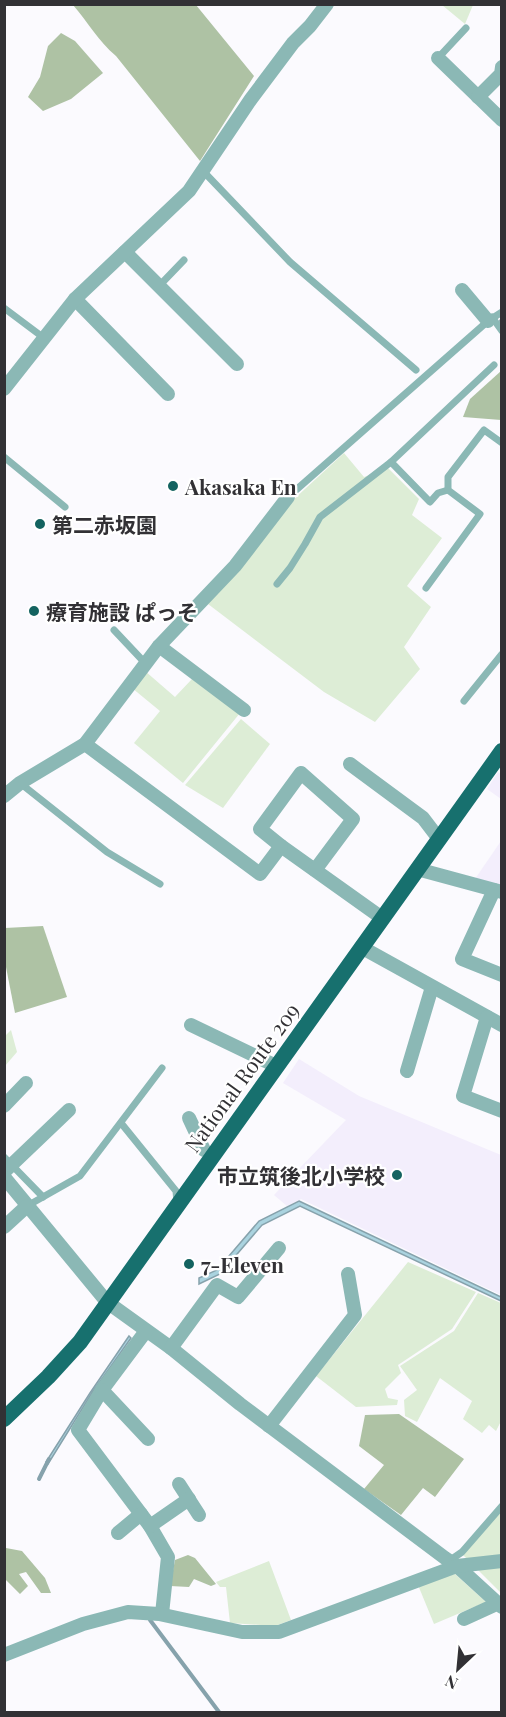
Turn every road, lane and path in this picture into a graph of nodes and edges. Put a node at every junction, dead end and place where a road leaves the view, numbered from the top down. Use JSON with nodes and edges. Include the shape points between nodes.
{"nodes":[{"id":1,"x":327,"y":4,"type":"edge"},
{"id":2,"x":466,"y":28,"type":"dead end"},
{"id":3,"x":438,"y":58,"type":"joint"},
{"id":4,"x":501,"y":67,"type":"edge"},
{"id":5,"x":478,"y":97,"type":"junction"},
{"id":6,"x":501,"y":120,"type":"edge"},
{"id":7,"x":203,"y":171,"type":"junction"},
{"id":8,"x":125,"y":252,"type":"junction"},
{"id":9,"x":184,"y":260,"type":"dead end"},
{"id":10,"x":159,"y":286,"type":"junction"},
{"id":11,"x":462,"y":290,"type":"dead end"},
{"id":12,"x":75,"y":299,"type":"junction"},
{"id":13,"x":4,"y":308,"type":"edge"},
{"id":14,"x":501,"y":312,"type":"edge"},
{"id":15,"x":490,"y":319,"type":"junction"},
{"id":16,"x":501,"y":331,"type":"edge"},
{"id":17,"x":44,"y":338,"type":"junction"},
{"id":18,"x":237,"y":364,"type":"dead end"},
{"id":19,"x":494,"y":365,"type":"dead end"},
{"id":20,"x":416,"y":370,"type":"dead end"},
{"id":21,"x":4,"y":389,"type":"edge"},
{"id":22,"x":168,"y":394,"type":"dead end"},
{"id":23,"x":501,"y":443,"type":"edge"},
{"id":24,"x":4,"y":457,"type":"edge"},
{"id":25,"x":391,"y":462,"type":"junction"},
{"id":26,"x":447,"y":490,"type":"junction"},
{"id":27,"x":288,"y":497,"type":"joint"},
{"id":28,"x":65,"y":507,"type":"dead end"},
{"id":29,"x":277,"y":584,"type":"dead end"},
{"id":30,"x":426,"y":588,"type":"dead end"},
{"id":31,"x":114,"y":630,"type":"dead end"},
{"id":32,"x":159,"y":646,"type":"junction"},
{"id":33,"x":501,"y":654,"type":"edge"},
{"id":34,"x":146,"y":664,"type":"junction"},
{"id":35,"x":464,"y":701,"type":"dead end"},
{"id":36,"x":244,"y":710,"type":"dead end"},
{"id":37,"x":85,"y":744,"type":"junction"},
{"id":38,"x":501,"y":751,"type":"edge"},
{"id":39,"x":350,"y":764,"type":"dead end"},
{"id":40,"x":21,"y":783,"type":"junction"},
{"id":41,"x":4,"y":796,"type":"edge"},
{"id":42,"x":439,"y":839,"type":"junction"},
{"id":43,"x":281,"y":846,"type":"junction"},
{"id":44,"x":417,"y":869,"type":"junction"},
{"id":45,"x":315,"y":870,"type":"junction"},
{"id":46,"x":160,"y":884,"type":"dead end"},
{"id":47,"x":498,"y":891,"type":"edge"},
{"id":48,"x":382,"y":918,"type":"junction"},
{"id":49,"x":361,"y":947,"type":"junction"},
{"id":50,"x":501,"y":975,"type":"edge"},
{"id":51,"x":432,"y":987,"type":"junction"},
{"id":52,"x":487,"y":1017,"type":"junction"},
{"id":53,"x":191,"y":1025,"type":"dead end"},
{"id":54,"x":501,"y":1025,"type":"edge"},
{"id":55,"x":276,"y":1066,"type":"junction"},
{"id":56,"x":162,"y":1068,"type":"dead end"},
{"id":57,"x":407,"y":1071,"type":"dead end"},
{"id":58,"x":26,"y":1083,"type":"dead end"},
{"id":59,"x":4,"y":1106,"type":"edge"},
{"id":60,"x":69,"y":1110,"type":"dead end"},
{"id":61,"x":501,"y":1111,"type":"edge"},
{"id":62,"x":189,"y":1118,"type":"dead end"},
{"id":63,"x":121,"y":1123,"type":"junction"},
{"id":64,"x":204,"y":1150,"type":"dead end"},
{"id":65,"x":7,"y":1165,"type":"edge"},
{"id":66,"x":4,"y":1177,"type":"edge"},
{"id":67,"x":43,"y":1197,"type":"junction"},
{"id":68,"x":177,"y":1205,"type":"junction"},
{"id":69,"x":27,"y":1206,"type":"junction"},
{"id":70,"x":4,"y":1227,"type":"edge"},
{"id":71,"x":279,"y":1248,"type":"dead end"},
{"id":72,"x":348,"y":1274,"type":"dead end"},
{"id":73,"x":107,"y":1302,"type":"junction"},
{"id":74,"x":146,"y":1330,"type":"junction"},
{"id":75,"x":171,"y":1348,"type":"junction"},
{"id":76,"x":102,"y":1390,"type":"junction"},
{"id":77,"x":4,"y":1419,"type":"edge"},
{"id":78,"x":269,"y":1426,"type":"junction"},
{"id":79,"x":148,"y":1439,"type":"dead end"},
{"id":80,"x":179,"y":1484,"type":"dead end"},
{"id":81,"x":189,"y":1499,"type":"junction"},
{"id":82,"x":501,"y":1506,"type":"edge"},
{"id":83,"x":141,"y":1514,"type":"junction"},
{"id":84,"x":199,"y":1515,"type":"dead end"},
{"id":85,"x":150,"y":1526,"type":"junction"},
{"id":86,"x":118,"y":1533,"type":"dead end"},
{"id":87,"x":501,"y":1561,"type":"edge"},
{"id":88,"x":453,"y":1563,"type":"junction"},
{"id":89,"x":500,"y":1605,"type":"edge"},
{"id":90,"x":162,"y":1614,"type":"junction"},
{"id":91,"x":464,"y":1619,"type":"dead end"},
{"id":92,"x":4,"y":1655,"type":"edge"}],
"edges":[{"from":1,"to":7,"type":"street","via":[[251,99]]},
{"from":2,"to":3,"type":"lane"},
{"from":3,"to":5,"type":"street"},
{"from":4,"to":5,"type":"street","via":[[501,75]]},
{"from":5,"to":6,"type":"street"},
{"from":7,"to":8,"type":"street","via":[[189,190]]},
{"from":7,"to":20,"type":"lane","via":[[290,262]]},
{"from":8,"to":10,"type":"street"},
{"from":8,"to":12,"type":"street"},
{"from":9,"to":10,"type":"lane"},
{"from":10,"to":18,"type":"street"},
{"from":11,"to":15,"type":"street"},
{"from":12,"to":17,"type":"street"},
{"from":12,"to":22,"type":"street"},
{"from":13,"to":17,"type":"lane"},
{"from":14,"to":15,"type":"lane"},
{"from":15,"to":16,"type":"lane"},
{"from":15,"to":27,"type":"lane"},
{"from":17,"to":21,"type":"street"},
{"from":19,"to":25,"type":"lane"},
{"from":23,"to":26,"type":"lane","via":[[484,430],[448,477]]},
{"from":24,"to":28,"type":"lane"},
{"from":25,"to":26,"type":"lane","via":[[430,502]]},
{"from":25,"to":29,"type":"lane","via":[[320,517]]},
{"from":26,"to":30,"type":"lane","via":[[480,514]]},
{"from":27,"to":32,"type":"street","via":[[235,567]]},
{"from":31,"to":34,"type":"lane"},
{"from":32,"to":34,"type":"street"},
{"from":32,"to":36,"type":"street"},
{"from":33,"to":35,"type":"lane"},
{"from":34,"to":37,"type":"street"},
{"from":37,"to":40,"type":"street"},
{"from":37,"to":43,"type":"street","via":[[260,874]]},
{"from":38,"to":42,"type":"highway","name":"National Route 209"},
{"from":39,"to":42,"type":"street","via":[[423,818]]},
{"from":40,"to":41,"type":"street"},
{"from":40,"to":46,"type":"lane","via":[[108,852]]},
{"from":42,"to":44,"type":"highway","name":"National Route 209"},
{"from":43,"to":45,"type":"street"},
{"from":43,"to":45,"type":"street","via":[[260,829],[301,773],[353,819]]},
{"from":44,"to":47,"type":"street"},
{"from":44,"to":48,"type":"highway","name":"National Route 209"},
{"from":45,"to":48,"type":"street"},
{"from":47,"to":50,"type":"street","via":[[462,959]]},
{"from":48,"to":49,"type":"highway","name":"National Route 209"},
{"from":49,"to":51,"type":"street"},
{"from":49,"to":55,"type":"highway","name":"National Route 209"},
{"from":51,"to":52,"type":"street"},
{"from":51,"to":57,"type":"street"},
{"from":52,"to":54,"type":"street"},
{"from":52,"to":61,"type":"street","via":[[463,1096]]},
{"from":53,"to":55,"type":"street"},
{"from":55,"to":68,"type":"highway","name":"National Route 209"},
{"from":56,"to":63,"type":"lane"},
{"from":58,"to":59,"type":"street"},
{"from":60,"to":65,"type":"street"},
{"from":62,"to":64,"type":"street"},
{"from":63,"to":67,"type":"lane","via":[[80,1176]]},
{"from":63,"to":68,"type":"lane","via":[[176,1191]]},
{"from":65,"to":67,"type":"lane"},
{"from":66,"to":69,"type":"street"},
{"from":67,"to":69,"type":"lane"},
{"from":68,"to":73,"type":"highway","name":"National Route 209"},
{"from":69,"to":70,"type":"street"},
{"from":69,"to":73,"type":"street"},
{"from":71,"to":75,"type":"street","via":[[237,1297],[217,1285]]},
{"from":72,"to":78,"type":"street","via":[[355,1315]]},
{"from":73,"to":74,"type":"street"},
{"from":73,"to":77,"type":"highway","name":"National Route 209","via":[[80,1342]]},
{"from":74,"to":75,"type":"street"},
{"from":74,"to":76,"type":"street"},
{"from":75,"to":78,"type":"street"},
{"from":76,"to":79,"type":"street"},
{"from":76,"to":83,"type":"street","via":[[78,1430]]},
{"from":78,"to":88,"type":"street"},
{"from":80,"to":81,"type":"street"},
{"from":81,"to":84,"type":"street"},
{"from":81,"to":85,"type":"street"},
{"from":82,"to":88,"type":"lane"},
{"from":83,"to":85,"type":"street"},
{"from":83,"to":86,"type":"street"},
{"from":85,"to":90,"type":"street","via":[[168,1557]]},
{"from":87,"to":88,"type":"street"},
{"from":88,"to":89,"type":"street"},
{"from":88,"to":90,"type":"street","via":[[279,1632],[242,1632]]},
{"from":89,"to":91,"type":"street"},
{"from":90,"to":92,"type":"street","via":[[128,1612],[83,1624]]}]}
